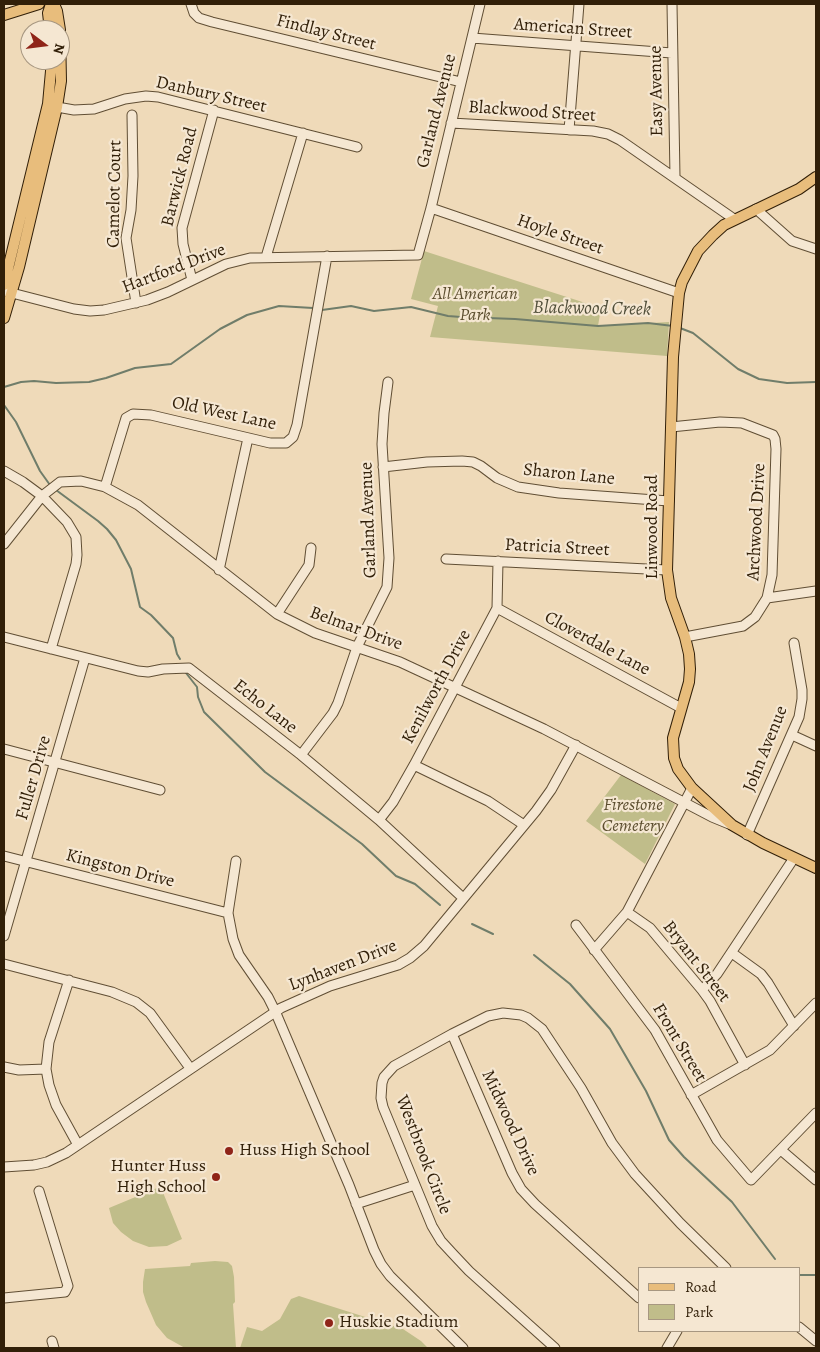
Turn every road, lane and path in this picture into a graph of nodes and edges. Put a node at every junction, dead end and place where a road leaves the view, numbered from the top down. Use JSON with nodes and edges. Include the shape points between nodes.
{"nodes":[{"id":1,"x":39,"y":4,"type":"edge"},
{"id":2,"x":52,"y":4,"type":"edge"},
{"id":3,"x":190,"y":4,"type":"edge"},
{"id":4,"x":480,"y":4,"type":"edge"},
{"id":5,"x":579,"y":4,"type":"edge"},
{"id":6,"x":672,"y":4,"type":"edge"},
{"id":7,"x":4,"y":15,"type":"edge"},
{"id":8,"x":49,"y":20,"type":"edge"},
{"id":9,"x":58,"y":20,"type":"edge"},
{"id":10,"x":472,"y":38,"type":"junction"},
{"id":11,"x":576,"y":45,"type":"junction"},
{"id":12,"x":672,"y":53,"type":"junction"},
{"id":13,"x":51,"y":70,"type":"edge"},
{"id":14,"x":61,"y":70,"type":"edge"},
{"id":15,"x":461,"y":82,"type":"junction"},
{"id":16,"x":57,"y":107,"type":"junction"},
{"id":17,"x":214,"y":110,"type":"junction"},
{"id":18,"x":132,"y":115,"type":"dead end"},
{"id":19,"x":451,"y":123,"type":"junction"},
{"id":20,"x":569,"y":130,"type":"junction"},
{"id":21,"x":303,"y":133,"type":"junction"},
{"id":22,"x":357,"y":148,"type":"dead end"},
{"id":23,"x":675,"y":177,"type":"junction"},
{"id":24,"x":816,"y":177,"type":"edge"},
{"id":25,"x":431,"y":208,"type":"junction"},
{"id":26,"x":756,"y":210,"type":"junction"},
{"id":27,"x":734,"y":219,"type":"junction"},
{"id":28,"x":816,"y":249,"type":"edge"},
{"id":29,"x":418,"y":255,"type":"joint"},
{"id":30,"x":327,"y":256,"type":"junction"},
{"id":31,"x":266,"y":257,"type":"junction"},
{"id":32,"x":192,"y":280,"type":"junction"},
{"id":33,"x":7,"y":290,"type":"edge"},
{"id":34,"x":679,"y":293,"type":"junction"},
{"id":35,"x":136,"y":303,"type":"junction"},
{"id":36,"x":4,"y":318,"type":"edge"},
{"id":37,"x":388,"y":382,"type":"dead end"},
{"id":38,"x":671,"y":426,"type":"junction"},
{"id":39,"x":248,"y":438,"type":"junction"},
{"id":40,"x":383,"y":467,"type":"junction"},
{"id":41,"x":4,"y":471,"type":"edge"},
{"id":42,"x":104,"y":487,"type":"junction"},
{"id":43,"x":42,"y":496,"type":"junction"},
{"id":44,"x":669,"y":500,"type":"junction"},
{"id":45,"x":4,"y":544,"type":"edge"},
{"id":46,"x":311,"y":548,"type":"dead end"},
{"id":47,"x":446,"y":559,"type":"dead end"},
{"id":48,"x":498,"y":561,"type":"junction"},
{"id":49,"x":219,"y":570,"type":"junction"},
{"id":50,"x":667,"y":570,"type":"junction"},
{"id":51,"x":816,"y":591,"type":"edge"},
{"id":52,"x":767,"y":598,"type":"junction"},
{"id":53,"x":497,"y":608,"type":"junction"},
{"id":54,"x":277,"y":614,"type":"junction"},
{"id":55,"x":4,"y":636,"type":"edge"},
{"id":56,"x":684,"y":637,"type":"junction"},
{"id":57,"x":794,"y":643,"type":"dead end"},
{"id":58,"x":357,"y":647,"type":"junction"},
{"id":59,"x":50,"y":649,"type":"junction"},
{"id":60,"x":85,"y":658,"type":"junction"},
{"id":61,"x":454,"y":688,"type":"junction"},
{"id":62,"x":681,"y":708,"type":"junction"},
{"id":63,"x":792,"y":735,"type":"junction"},
{"id":64,"x":576,"y":745,"type":"junction"},
{"id":65,"x":816,"y":746,"type":"edge"},
{"id":66,"x":4,"y":749,"type":"edge"},
{"id":67,"x":301,"y":755,"type":"junction"},
{"id":68,"x":55,"y":763,"type":"junction"},
{"id":69,"x":414,"y":765,"type":"junction"},
{"id":70,"x":692,"y":788,"type":"junction"},
{"id":71,"x":160,"y":790,"type":"dead end"},
{"id":72,"x":684,"y":803,"type":"junction"},
{"id":73,"x":379,"y":820,"type":"junction"},
{"id":74,"x":524,"y":825,"type":"junction"},
{"id":75,"x":732,"y":825,"type":"junction"},
{"id":76,"x":747,"y":835,"type":"junction"},
{"id":77,"x":4,"y":856,"type":"edge"},
{"id":78,"x":794,"y":858,"type":"junction"},
{"id":79,"x":236,"y":861,"type":"dead end"},
{"id":80,"x":25,"y":862,"type":"junction"},
{"id":81,"x":816,"y":868,"type":"edge"},
{"id":82,"x":463,"y":898,"type":"junction"},
{"id":83,"x":228,"y":912,"type":"junction"},
{"id":84,"x":626,"y":912,"type":"junction"},
{"id":85,"x":576,"y":925,"type":"dead end"},
{"id":86,"x":4,"y":936,"type":"edge"},
{"id":87,"x":594,"y":950,"type":"junction"},
{"id":88,"x":732,"y":953,"type":"junction"},
{"id":89,"x":4,"y":964,"type":"edge"},
{"id":90,"x":69,"y":980,"type":"junction"},
{"id":91,"x":702,"y":990,"type":"junction"},
{"id":92,"x":816,"y":1003,"type":"edge"},
{"id":93,"x":276,"y":1011,"type":"junction"},
{"id":94,"x":794,"y":1026,"type":"junction"},
{"id":95,"x":452,"y":1034,"type":"junction"},
{"id":96,"x":745,"y":1065,"type":"junction"},
{"id":97,"x":4,"y":1067,"type":"edge"},
{"id":98,"x":190,"y":1068,"type":"junction"},
{"id":99,"x":46,"y":1069,"type":"junction"},
{"id":100,"x":691,"y":1095,"type":"junction"},
{"id":101,"x":816,"y":1113,"type":"edge"},
{"id":102,"x":78,"y":1145,"type":"junction"},
{"id":103,"x":781,"y":1150,"type":"junction"},
{"id":104,"x":4,"y":1167,"type":"edge"},
{"id":105,"x":816,"y":1180,"type":"edge"},
{"id":106,"x":414,"y":1185,"type":"junction"},
{"id":107,"x":39,"y":1191,"type":"dead end"},
{"id":108,"x":356,"y":1204,"type":"junction"},
{"id":109,"x":722,"y":1267,"type":"edge"},
{"id":110,"x":638,"y":1297,"type":"edge"},
{"id":111,"x":4,"y":1298,"type":"edge"},
{"id":112,"x":800,"y":1328,"type":"edge"},
{"id":113,"x":675,"y":1332,"type":"edge"},
{"id":114,"x":816,"y":1341,"type":"edge"},
{"id":115,"x":463,"y":1348,"type":"edge"},
{"id":116,"x":555,"y":1348,"type":"edge"},
{"id":117,"x":667,"y":1348,"type":"edge"}],
"edges":[{"from":1,"to":7,"type":"main road"},
{"from":2,"to":8,"type":"main road"},
{"from":2,"to":9,"type":"main road"},
{"from":3,"to":15,"type":"street","name":"Findlay Street","via":[[199,18],[212,22]]},
{"from":4,"to":10,"type":"street","name":"Garland Avenue"},
{"from":5,"to":11,"type":"street"},
{"from":6,"to":12,"type":"street","name":"Easy Avenue"},
{"from":10,"to":11,"type":"street","name":"American Street"},
{"from":10,"to":15,"type":"street","name":"Garland Avenue"},
{"from":11,"to":12,"type":"street","name":"American Street"},
{"from":11,"to":20,"type":"street"},
{"from":12,"to":23,"type":"street","name":"Easy Avenue"},
{"from":13,"to":33,"type":"main road","via":[[48,104]]},
{"from":14,"to":16,"type":"main road"},
{"from":15,"to":19,"type":"street","name":"Garland Avenue"},
{"from":16,"to":17,"type":"street","name":"Danbury Street","via":[[94,109],[146,96]]},
{"from":16,"to":33,"type":"main road"},
{"from":17,"to":21,"type":"street","name":"Danbury Street"},
{"from":17,"to":32,"type":"street","name":"Barwick Road","via":[[182,228]]},
{"from":18,"to":35,"type":"street","name":"Camelot Court","via":[[133,176],[126,238]]},
{"from":19,"to":20,"type":"street","name":"Blackwood Street"},
{"from":19,"to":25,"type":"street","name":"Garland Avenue"},
{"from":20,"to":23,"type":"street","name":"Blackwood Street","via":[[593,131],[615,137]]},
{"from":21,"to":22,"type":"street","name":"Danbury Street"},
{"from":21,"to":31,"type":"street"},
{"from":23,"to":27,"type":"street","name":"Blackwood Street"},
{"from":24,"to":26,"type":"main road","name":"Linwood Road"},
{"from":25,"to":29,"type":"street","name":"Garland Avenue"},
{"from":25,"to":34,"type":"street","name":"Hoyle Street"},
{"from":26,"to":27,"type":"main road","name":"Linwood Road"},
{"from":26,"to":28,"type":"street","via":[[792,241]]},
{"from":27,"to":34,"type":"main road","name":"Linwood Road","via":[[698,251]]},
{"from":29,"to":30,"type":"street","name":"Hartford Drive"},
{"from":30,"to":31,"type":"street","name":"Hartford Drive"},
{"from":30,"to":39,"type":"street","name":"Old West Lane","via":[[293,437],[286,443]]},
{"from":31,"to":32,"type":"street","name":"Hartford Drive","via":[[226,264]]},
{"from":32,"to":35,"type":"street","name":"Hartford Drive"},
{"from":33,"to":35,"type":"street","name":"Hartford Drive","via":[[90,311]]},
{"from":33,"to":36,"type":"main road"},
{"from":34,"to":38,"type":"main road","name":"Linwood Road"},
{"from":37,"to":40,"type":"street","name":"Garland Avenue"},
{"from":38,"to":44,"type":"main road","name":"Linwood Road"},
{"from":38,"to":52,"type":"street","name":"Archwood Drive","via":[[735,422],[773,435],[772,576]]},
{"from":39,"to":42,"type":"street","name":"Old West Lane","via":[[151,415],[133,414],[126,418]]},
{"from":39,"to":49,"type":"street"},
{"from":40,"to":44,"type":"street","name":"Sharon Lane","via":[[427,462],[473,462],[518,487]]},
{"from":40,"to":58,"type":"street","name":"Garland Avenue","via":[[389,577],[384,597]]},
{"from":41,"to":43,"type":"street"},
{"from":42,"to":43,"type":"street","name":"Belmar Drive","via":[[81,481],[60,482]]},
{"from":42,"to":49,"type":"street","name":"Belmar Drive","via":[[138,505]]},
{"from":43,"to":45,"type":"street","name":"Belmar Drive"},
{"from":43,"to":59,"type":"street","via":[[72,529],[77,546],[76,564]]},
{"from":44,"to":50,"type":"main road","name":"Linwood Road"},
{"from":46,"to":54,"type":"street","via":[[308,565]]},
{"from":47,"to":48,"type":"street","name":"Patricia Street"},
{"from":48,"to":50,"type":"street","name":"Patricia Street"},
{"from":48,"to":53,"type":"street","name":"Kenilworth Drive"},
{"from":49,"to":54,"type":"street","name":"Belmar Drive"},
{"from":50,"to":56,"type":"main road","name":"Linwood Road","via":[[671,598]]},
{"from":51,"to":52,"type":"street"},
{"from":52,"to":56,"type":"street","name":"Archwood Drive","via":[[756,617],[743,626]]},
{"from":53,"to":61,"type":"street","name":"Kenilworth Drive"},
{"from":53,"to":62,"type":"street","name":"Cloverdale Lane"},
{"from":54,"to":58,"type":"street","name":"Belmar Drive","via":[[315,633]]},
{"from":55,"to":59,"type":"street","name":"Echo Lane"},
{"from":56,"to":62,"type":"main road","name":"Linwood Road","via":[[690,669]]},
{"from":57,"to":63,"type":"street","name":"John Avenue","via":[[802,699]]},
{"from":58,"to":61,"type":"street","name":"Belmar Drive","via":[[400,662]]},
{"from":58,"to":67,"type":"street","name":"Garland Avenue","via":[[338,703]]},
{"from":59,"to":60,"type":"street","name":"Echo Lane"},
{"from":60,"to":67,"type":"street","name":"Echo Lane","via":[[143,672],[188,668]]},
{"from":60,"to":68,"type":"street","name":"Fuller Drive"},
{"from":61,"to":64,"type":"street","name":"Belmar Drive"},
{"from":61,"to":69,"type":"street","name":"Kenilworth Drive"},
{"from":62,"to":70,"type":"main road","name":"Linwood Road","via":[[672,748],[678,769]]},
{"from":63,"to":65,"type":"street"},
{"from":63,"to":76,"type":"street","name":"John Avenue"},
{"from":64,"to":72,"type":"street","name":"Belmar Drive"},
{"from":64,"to":74,"type":"street","name":"Lynhaven Drive","via":[[551,790]]},
{"from":66,"to":68,"type":"street"},
{"from":67,"to":73,"type":"street","name":"Echo Lane"},
{"from":68,"to":71,"type":"street"},
{"from":68,"to":80,"type":"street","name":"Fuller Drive"},
{"from":69,"to":73,"type":"street","name":"Kenilworth Drive"},
{"from":69,"to":74,"type":"street","via":[[488,801]]},
{"from":70,"to":72,"type":"street"},
{"from":70,"to":75,"type":"main road","name":"Linwood Road"},
{"from":72,"to":75,"type":"street","name":"Belmar Drive"},
{"from":72,"to":84,"type":"street"},
{"from":73,"to":82,"type":"street","name":"Echo Lane"},
{"from":74,"to":82,"type":"street","name":"Lynhaven Drive"},
{"from":75,"to":76,"type":"main road","name":"Linwood Road"},
{"from":76,"to":78,"type":"main road","name":"Linwood Road"},
{"from":77,"to":80,"type":"street","name":"Kingston Drive"},
{"from":78,"to":81,"type":"main road","name":"Linwood Road"},
{"from":78,"to":88,"type":"street"},
{"from":79,"to":83,"type":"street"},
{"from":80,"to":83,"type":"street","name":"Kingston Drive"},
{"from":80,"to":86,"type":"street","name":"Fuller Drive"},
{"from":82,"to":93,"type":"street","name":"Lynhaven Drive","via":[[424,946],[405,962],[330,986]]},
{"from":83,"to":93,"type":"street","via":[[239,955]]},
{"from":84,"to":87,"type":"street"},
{"from":84,"to":91,"type":"street","name":"Bryant Street","via":[[650,928]]},
{"from":85,"to":87,"type":"street","name":"Front Street"},
{"from":87,"to":100,"type":"street","name":"Front Street","via":[[655,1030]]},
{"from":88,"to":91,"type":"street"},
{"from":88,"to":94,"type":"street","via":[[761,974]]},
{"from":89,"to":90,"type":"street"},
{"from":90,"to":98,"type":"street","via":[[120,995],[144,1007]]},
{"from":90,"to":99,"type":"street","via":[[49,1042]]},
{"from":91,"to":96,"type":"street","name":"Bryant Street"},
{"from":92,"to":94,"type":"street"},
{"from":93,"to":98,"type":"street","name":"Lynhaven Drive"},
{"from":93,"to":108,"type":"street"},
{"from":94,"to":96,"type":"street","via":[[770,1050]]},
{"from":95,"to":106,"type":"street","name":"Westbrook Circle","via":[[394,1066],[382,1083],[382,1107]]},
{"from":95,"to":109,"type":"street","name":"Westbrook Circle","via":[[496,1014],[521,1015],[538,1026],[547,1035],[612,1143],[635,1174]]},
{"from":95,"to":110,"type":"street","name":"Midwood Drive","via":[[521,1189]]},
{"from":96,"to":100,"type":"street"},
{"from":97,"to":99,"type":"street"},
{"from":98,"to":102,"type":"street","name":"Lynhaven Drive"},
{"from":99,"to":102,"type":"street","via":[[56,1105]]},
{"from":100,"to":103,"type":"street","name":"Front Street","via":[[717,1140],[750,1180]]},
{"from":101,"to":103,"type":"street"},
{"from":102,"to":104,"type":"street","name":"Lynhaven Drive","via":[[46,1162]]},
{"from":103,"to":105,"type":"street"},
{"from":106,"to":108,"type":"street"},
{"from":106,"to":116,"type":"street","name":"Westbrook Circle","via":[[432,1226],[452,1254]]},
{"from":107,"to":111,"type":"street","via":[[68,1286],[65,1292]]},
{"from":108,"to":115,"type":"street","via":[[381,1264]]},
{"from":112,"to":114,"type":"street"},
{"from":113,"to":117,"type":"street"}]}
